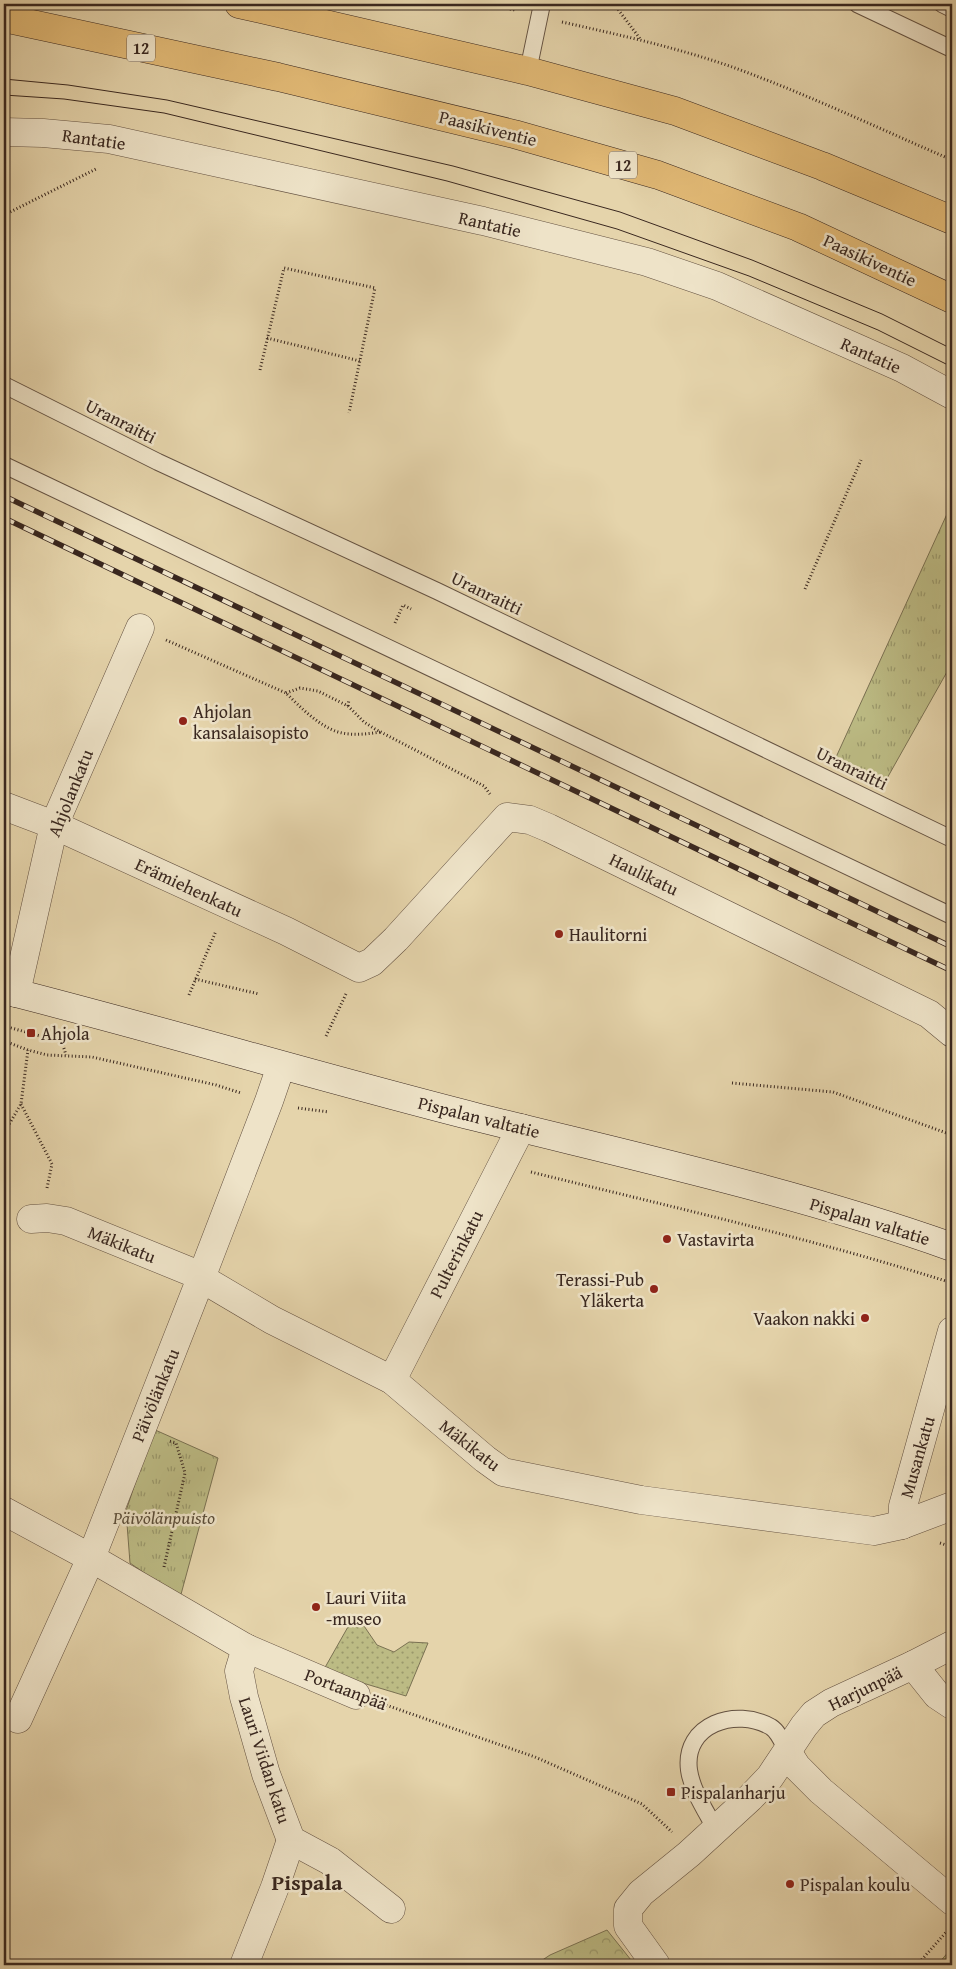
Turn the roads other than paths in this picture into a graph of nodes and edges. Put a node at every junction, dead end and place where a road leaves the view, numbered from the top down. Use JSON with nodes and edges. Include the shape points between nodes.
{"nodes":[{"id":1,"x":239,"y":4,"type":"edge"},
{"id":2,"x":542,"y":4,"type":"edge"},
{"id":3,"x":857,"y":4,"type":"edge"},
{"id":4,"x":942,"y":4,"type":"edge"},
{"id":5,"x":952,"y":9,"type":"edge"},
{"id":6,"x":4,"y":18,"type":"edge"},
{"id":7,"x":952,"y":49,"type":"edge"},
{"id":8,"x":528,"y":70,"type":"junction"},
{"id":9,"x":4,"y":132,"type":"edge"},
{"id":10,"x":952,"y":220,"type":"edge"},
{"id":11,"x":952,"y":299,"type":"edge"},
{"id":12,"x":4,"y":385,"type":"edge"},
{"id":13,"x":952,"y":395,"type":"edge"},
{"id":14,"x":4,"y":465,"type":"edge"},
{"id":15,"x":140,"y":628,"type":"road end"},
{"id":16,"x":4,"y":806,"type":"edge"},
{"id":17,"x":507,"y":817,"type":"joint"},
{"id":18,"x":54,"y":825,"type":"junction"},
{"id":19,"x":952,"y":839,"type":"edge"},
{"id":20,"x":952,"y":916,"type":"edge"},
{"id":21,"x":10,"y":992,"type":"edge"},
{"id":22,"x":952,"y":1033,"type":"edge"},
{"id":23,"x":280,"y":1066,"type":"junction"},
{"id":24,"x":522,"y":1128,"type":"junction"},
{"id":25,"x":39,"y":1219,"type":"road end"},
{"id":26,"x":952,"y":1247,"type":"edge"},
{"id":27,"x":201,"y":1278,"type":"junction"},
{"id":28,"x":952,"y":1331,"type":"edge"},
{"id":29,"x":392,"y":1380,"type":"junction"},
{"id":30,"x":952,"y":1506,"type":"edge"},
{"id":31,"x":4,"y":1511,"type":"edge"},
{"id":32,"x":902,"y":1525,"type":"junction"},
{"id":33,"x":91,"y":1558,"type":"junction"},
{"id":34,"x":952,"y":1645,"type":"edge"},
{"id":35,"x":246,"y":1648,"type":"junction"},
{"id":36,"x":913,"y":1665,"type":"junction"},
{"id":37,"x":356,"y":1695,"type":"road end"},
{"id":38,"x":952,"y":1705,"type":"edge"},
{"id":39,"x":18,"y":1720,"type":"dead end"},
{"id":40,"x":788,"y":1753,"type":"junction"},
{"id":41,"x":716,"y":1830,"type":"junction"},
{"id":42,"x":291,"y":1840,"type":"junction"},
{"id":43,"x":952,"y":1901,"type":"edge"},
{"id":44,"x":390,"y":1909,"type":"dead end"},
{"id":45,"x":244,"y":1965,"type":"edge"},
{"id":46,"x":656,"y":1965,"type":"edge"}],
"edges":[{"from":1,"to":8,"type":"highway"},
{"from":2,"to":8,"type":"lane"},
{"from":3,"to":7,"type":"lane"},
{"from":4,"to":5,"type":"lane"},
{"from":6,"to":11,"type":"highway","name":"Paasikiventie","number":"12","via":[[306,84],[514,134],[658,175],[798,227]]},
{"from":8,"to":10,"type":"highway","via":[[675,111],[822,166]]},
{"from":9,"to":13,"type":"street","name":"Rantatie","via":[[43,132],[109,139],[483,221],[647,262],[717,286],[902,368]]},
{"from":12,"to":19,"type":"lane","name":"Uranraitti","via":[[158,462],[436,591]]},
{"from":14,"to":20,"type":"lane"},
{"from":15,"to":18,"type":"street","name":"Ahjolankatu"},
{"from":16,"to":18,"type":"street","name":"Erämiehenkatu"},
{"from":17,"to":18,"type":"street","name":"Erämiehenkatu","via":[[396,939],[365,965],[320,948]]},
{"from":17,"to":22,"type":"street","name":"Haulikatu","via":[[530,820],[549,828],[929,1014]]},
{"from":18,"to":21,"type":"street","name":"Ahjolankatu"},
{"from":21,"to":23,"type":"street","name":"Pispalan valtatie"},
{"from":23,"to":24,"type":"street","name":"Pispalan valtatie"},
{"from":23,"to":27,"type":"street","name":"Päivölänkatu"},
{"from":24,"to":26,"type":"street","name":"Pispalan valtatie","via":[[816,1203]]},
{"from":24,"to":29,"type":"street","name":"Pulterinkatu"},
{"from":25,"to":27,"type":"street","name":"Mäkikatu","via":[[66,1222]]},
{"from":27,"to":29,"type":"street","name":"Mäkikatu","via":[[272,1320]]},
{"from":27,"to":33,"type":"street","name":"Päivölänkatu"},
{"from":28,"to":32,"type":"street","name":"Musankatu","via":[[903,1506]]},
{"from":29,"to":32,"type":"street","name":"Mäkikatu","via":[[503,1472],[640,1500],[874,1531]]},
{"from":30,"to":32,"type":"street","name":"Mäkikatu"},
{"from":31,"to":33,"type":"street","name":"Portaanpää"},
{"from":33,"to":35,"type":"street","name":"Portaanpää"},
{"from":33,"to":39,"type":"street","name":"Päivölänkatu"},
{"from":34,"to":36,"type":"street","name":"Harjunpää"},
{"from":35,"to":37,"type":"street","name":"Portaanpää"},
{"from":35,"to":42,"type":"street","name":"Lauri Viidan katu","via":[[239,1670],[244,1697],[266,1774]]},
{"from":36,"to":38,"type":"street","via":[[937,1695]]},
{"from":36,"to":40,"type":"street","name":"Harjunpää","via":[[814,1714]]},
{"from":40,"to":41,"type":"street","name":"Harjunpää","via":[[764,1784]]},
{"from":40,"to":41,"type":"lane","via":[[772,1728],[739,1719],[719,1721],[696,1737],[689,1769],[693,1786]]},
{"from":40,"to":43,"type":"street","via":[[796,1767],[821,1791]]},
{"from":41,"to":46,"type":"street","name":"Harjunpää","via":[[640,1893],[628,1909],[628,1926]]},
{"from":42,"to":44,"type":"street","name":"Lauri Viidan katu","via":[[330,1861]]},
{"from":42,"to":45,"type":"street"}]}
